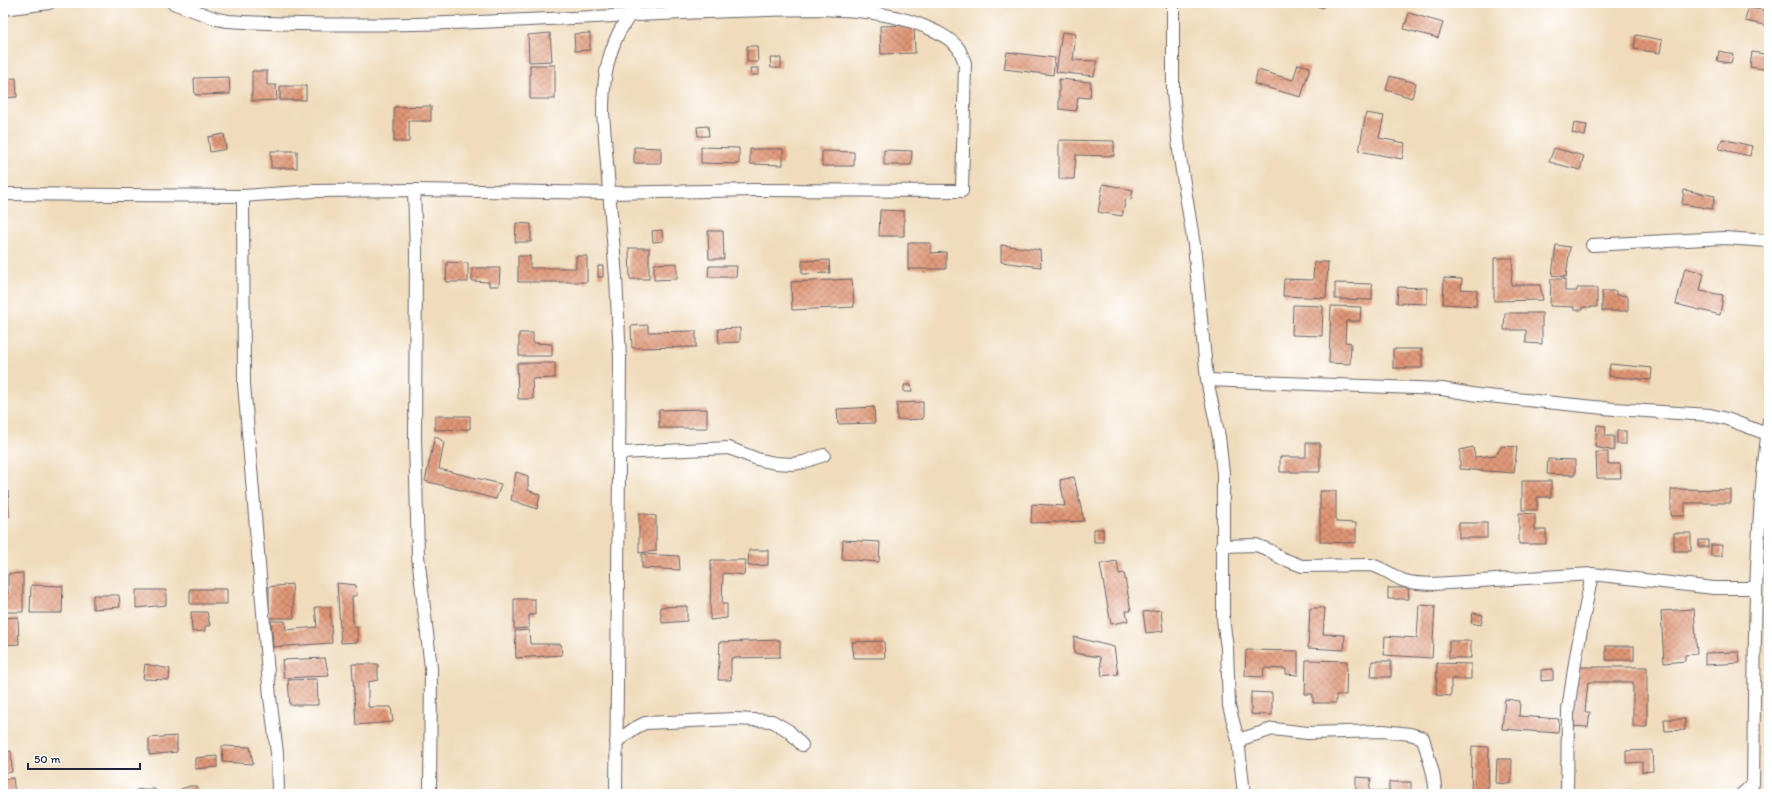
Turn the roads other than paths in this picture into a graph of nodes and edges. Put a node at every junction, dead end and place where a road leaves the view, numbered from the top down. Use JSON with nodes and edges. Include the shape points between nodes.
{"nodes":[{"id":1,"x":49,"y":3,"type":"edge"},
{"id":2,"x":173,"y":3,"type":"edge"},
{"id":3,"x":636,"y":3,"type":"edge"},
{"id":4,"x":1173,"y":3,"type":"edge"},
{"id":5,"x":188,"y":6,"type":"edge"},
{"id":6,"x":3,"y":9,"type":"edge"},
{"id":7,"x":628,"y":16,"type":"junction"},
{"id":8,"x":414,"y":190,"type":"junction"},
{"id":9,"x":610,"y":193,"type":"junction"},
{"id":10,"x":3,"y":194,"type":"edge"},
{"id":11,"x":243,"y":196,"type":"junction"},
{"id":12,"x":1769,"y":241,"type":"edge"},
{"id":13,"x":1592,"y":245,"type":"dead end"},
{"id":14,"x":1207,"y":380,"type":"junction"},
{"id":15,"x":1769,"y":421,"type":"edge"},
{"id":16,"x":1767,"y":434,"type":"junction"},
{"id":17,"x":620,"y":453,"type":"junction"},
{"id":18,"x":824,"y":455,"type":"dead end"},
{"id":19,"x":1766,"y":482,"type":"edge"},
{"id":20,"x":1222,"y":546,"type":"junction"},
{"id":21,"x":1592,"y":574,"type":"junction"},
{"id":22,"x":1755,"y":588,"type":"junction"},
{"id":23,"x":1238,"y":740,"type":"junction"},
{"id":24,"x":616,"y":742,"type":"junction"},
{"id":25,"x":802,"y":745,"type":"dead end"},
{"id":26,"x":278,"y":794,"type":"edge"},
{"id":27,"x":430,"y":794,"type":"edge"},
{"id":28,"x":616,"y":794,"type":"edge"},
{"id":29,"x":1244,"y":794,"type":"edge"},
{"id":30,"x":1436,"y":794,"type":"edge"},
{"id":31,"x":1567,"y":794,"type":"edge"},
{"id":32,"x":1742,"y":794,"type":"edge"}],
"edges":[{"from":1,"to":6,"type":"street"},
{"from":2,"to":5,"type":"street"},
{"from":3,"to":7,"type":"street"},
{"from":4,"to":14,"type":"street","via":[[1173,92],[1180,158],[1194,245]]},
{"from":5,"to":7,"type":"street","via":[[204,15],[228,22],[301,25],[447,24]]},
{"from":7,"to":9,"type":"street","via":[[610,52],[604,77],[603,113]]},
{"from":7,"to":9,"type":"street","via":[[851,10],[905,18],[945,36],[958,48],[965,63],[962,191],[755,190]]},
{"from":8,"to":9,"type":"street"},
{"from":8,"to":11,"type":"street","via":[[314,191]]},
{"from":8,"to":27,"type":"street","via":[[418,556],[431,668]]},
{"from":9,"to":17,"type":"street","via":[[620,358]]},
{"from":10,"to":11,"type":"street"},
{"from":11,"to":26,"type":"street","via":[[244,384],[268,685],[277,753]]},
{"from":12,"to":13,"type":"street","via":[[1724,238]]},
{"from":14,"to":16,"type":"street","via":[[1442,389],[1614,409],[1710,415]]},
{"from":14,"to":20,"type":"street","via":[[1219,437],[1223,473]]},
{"from":15,"to":16,"type":"street"},
{"from":16,"to":19,"type":"street"},
{"from":17,"to":18,"type":"street","via":[[729,448],[757,459],[793,464]]},
{"from":17,"to":24,"type":"street"},
{"from":19,"to":22,"type":"street"},
{"from":20,"to":21,"type":"street","via":[[1256,545],[1302,566],[1371,565],[1413,583],[1433,584]]},
{"from":20,"to":23,"type":"street","via":[[1223,619],[1229,706]]},
{"from":21,"to":22,"type":"street","via":[[1714,588]]},
{"from":21,"to":31,"type":"street","via":[[1568,710]]},
{"from":22,"to":32,"type":"street","via":[[1753,784]]},
{"from":23,"to":29,"type":"street"},
{"from":23,"to":30,"type":"street","via":[[1273,729],[1307,733],[1383,731],[1410,734],[1423,738]]},
{"from":24,"to":25,"type":"street","via":[[645,723],[735,719],[772,721],[789,730]]},
{"from":24,"to":28,"type":"street"}]}
